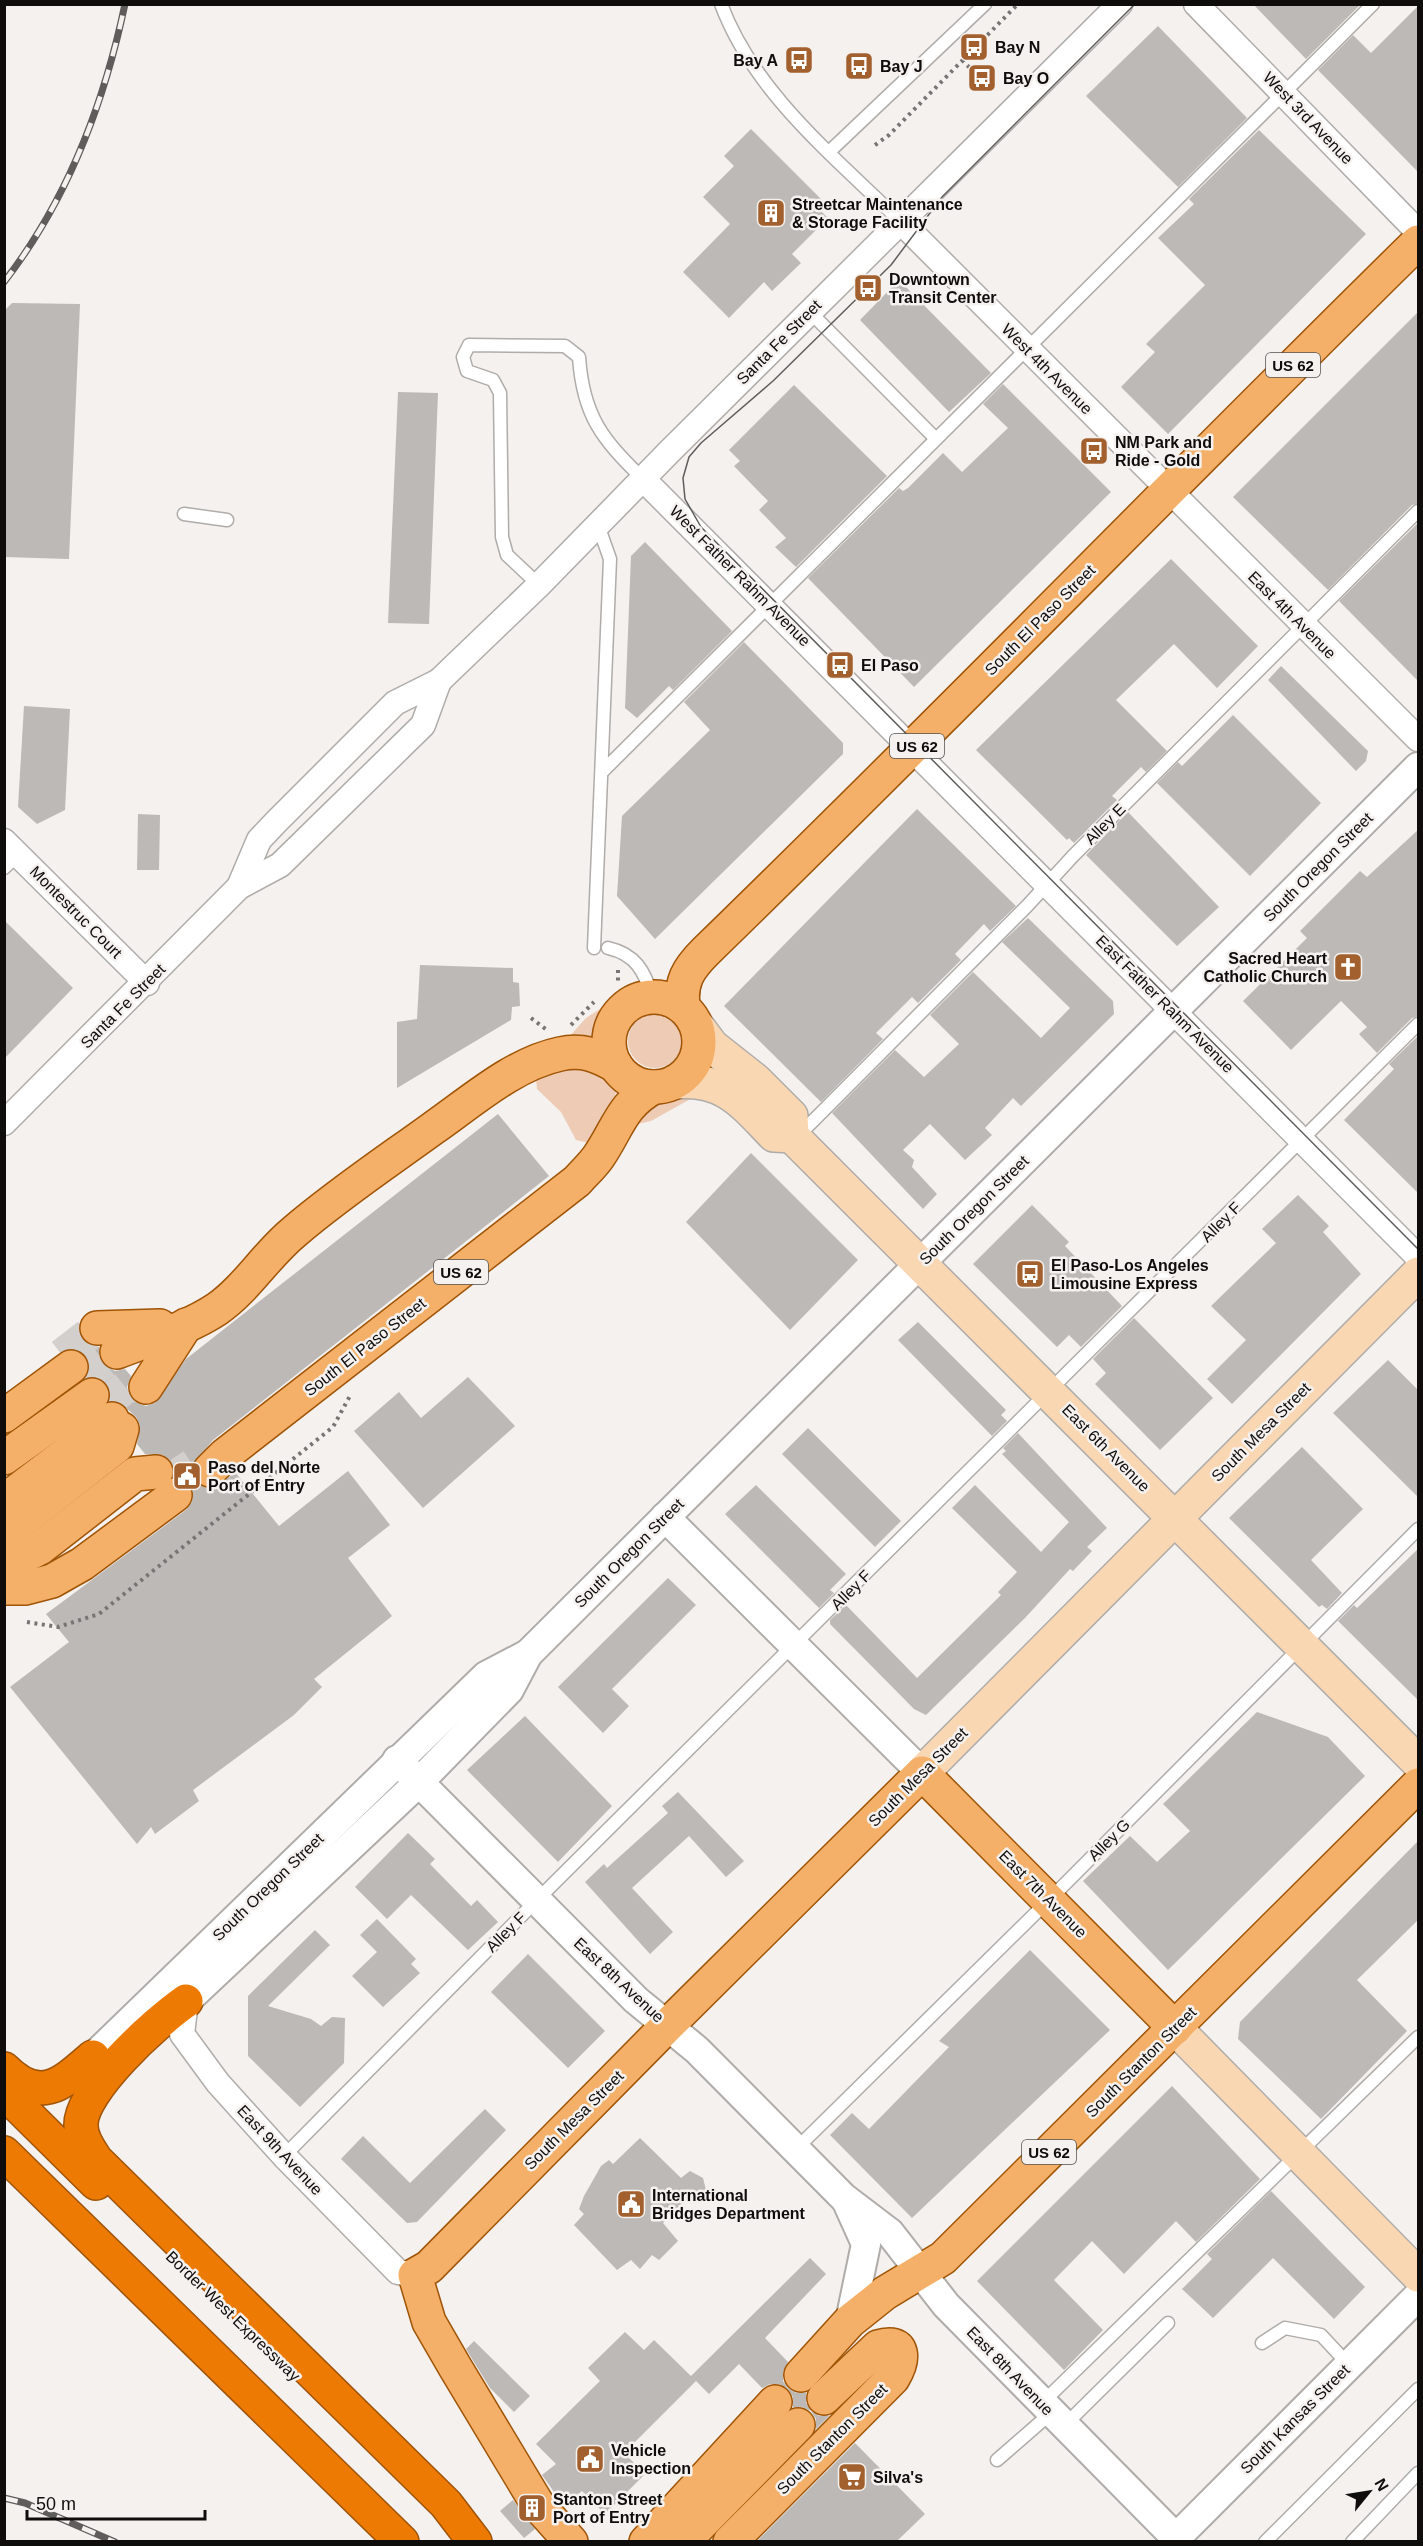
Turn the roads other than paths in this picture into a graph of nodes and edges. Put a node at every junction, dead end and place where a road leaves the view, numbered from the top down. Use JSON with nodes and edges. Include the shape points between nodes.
{"nodes":[{"id":1,"x":721,"y":4,"type":"edge"},
{"id":2,"x":985,"y":4,"type":"edge"},
{"id":3,"x":1120,"y":4,"type":"edge"},
{"id":4,"x":1196,"y":4,"type":"edge"},
{"id":5,"x":1373,"y":4,"type":"edge"},
{"id":6,"x":1285,"y":94,"type":"junction"},
{"id":7,"x":830,"y":151,"type":"junction"},
{"id":8,"x":901,"y":222,"type":"junction"},
{"id":9,"x":1419,"y":232,"type":"edge"},
{"id":10,"x":1419,"y":242,"type":"edge"},
{"id":11,"x":810,"y":312,"type":"junction"},
{"id":12,"x":1026,"y":348,"type":"junction"},
{"id":13,"x":936,"y":439,"type":"junction"},
{"id":14,"x":643,"y":479,"type":"junction"},
{"id":15,"x":1168,"y":490,"type":"junction"},
{"id":16,"x":1419,"y":511,"type":"edge"},
{"id":17,"x":184,"y":514,"type":"dead end"},
{"id":18,"x":227,"y":520,"type":"dead end"},
{"id":19,"x":598,"y":525,"type":"junction"},
{"id":20,"x":539,"y":585,"type":"junction"},
{"id":21,"x":771,"y":606,"type":"junction"},
{"id":22,"x":1304,"y":627,"type":"junction"},
{"id":23,"x":439,"y":681,"type":"junction"},
{"id":24,"x":1419,"y":740,"type":"edge"},
{"id":25,"x":913,"y":749,"type":"junction"},
{"id":26,"x":1419,"y":767,"type":"edge"},
{"id":27,"x":603,"y":771,"type":"junction"},
{"id":28,"x":9,"y":855,"type":"edge"},
{"id":29,"x":1047,"y":885,"type":"junction"},
{"id":30,"x":239,"y":887,"type":"junction"},
{"id":31,"x":594,"y":948,"type":"dead end"},
{"id":32,"x":608,"y":948,"type":"dead end"},
{"id":33,"x":147,"y":983,"type":"junction"},
{"id":34,"x":652,"y":997,"type":"junction"},
{"id":35,"x":1172,"y":1011,"type":"junction"},
{"id":36,"x":690,"y":1017,"type":"junction"},
{"id":37,"x":1419,"y":1024,"type":"edge"},
{"id":38,"x":616,"y":1066,"type":"junction"},
{"id":39,"x":665,"y":1085,"type":"junction"},
{"id":40,"x":4,"y":1123,"type":"edge"},
{"id":41,"x":793,"y":1138,"type":"junction"},
{"id":42,"x":1302,"y":1140,"type":"junction"},
{"id":43,"x":1419,"y":1257,"type":"edge"},
{"id":44,"x":920,"y":1264,"type":"junction"},
{"id":45,"x":1419,"y":1274,"type":"edge"},
{"id":46,"x":186,"y":1325,"type":"junction"},
{"id":47,"x":1050,"y":1392,"type":"junction"},
{"id":48,"x":91,"y":1393,"type":"junction"},
{"id":49,"x":4,"y":1396,"type":"edge"},
{"id":50,"x":4,"y":1416,"type":"edge"},
{"id":51,"x":4,"y":1437,"type":"edge"},
{"id":52,"x":4,"y":1458,"type":"edge"},
{"id":53,"x":212,"y":1461,"type":"tunnel mouth"},
{"id":54,"x":4,"y":1482,"type":"edge"},
{"id":55,"x":165,"y":1483,"type":"junction"},
{"id":56,"x":4,"y":1501,"type":"edge"},
{"id":57,"x":664,"y":1517,"type":"junction"},
{"id":58,"x":1176,"y":1518,"type":"junction"},
{"id":59,"x":1419,"y":1529,"type":"edge"},
{"id":60,"x":4,"y":1535,"type":"edge"},
{"id":61,"x":4,"y":1566,"type":"edge"},
{"id":62,"x":4,"y":1581,"type":"edge"},
{"id":63,"x":4,"y":1588,"type":"edge"},
{"id":64,"x":1303,"y":1645,"type":"junction"},
{"id":65,"x":795,"y":1646,"type":"junction"},
{"id":66,"x":528,"y":1654,"type":"junction"},
{"id":67,"x":398,"y":1760,"type":"junction"},
{"id":68,"x":1419,"y":1762,"type":"edge"},
{"id":69,"x":922,"y":1773,"type":"junction"},
{"id":70,"x":419,"y":1782,"type":"junction"},
{"id":71,"x":1419,"y":1785,"type":"edge"},
{"id":72,"x":537,"y":1900,"type":"junction"},
{"id":73,"x":1049,"y":1900,"type":"junction"},
{"id":74,"x":186,"y":2001,"type":"junction"},
{"id":75,"x":667,"y":2026,"type":"junction"},
{"id":76,"x":1175,"y":2028,"type":"junction"},
{"id":77,"x":1419,"y":2037,"type":"edge"},
{"id":78,"x":93,"y":2057,"type":"joint"},
{"id":79,"x":4,"y":2069,"type":"edge"},
{"id":80,"x":4,"y":2092,"type":"edge"},
{"id":81,"x":796,"y":2149,"type":"junction"},
{"id":82,"x":4,"y":2153,"type":"edge"},
{"id":83,"x":1298,"y":2155,"type":"junction"},
{"id":84,"x":284,"y":2156,"type":"junction"},
{"id":85,"x":844,"y":2198,"type":"junction"},
{"id":86,"x":920,"y":2272,"type":"junction"},
{"id":87,"x":415,"y":2275,"type":"junction"},
{"id":88,"x":1419,"y":2275,"type":"edge"},
{"id":89,"x":1419,"y":2296,"type":"edge"},
{"id":90,"x":850,"y":2321,"type":"junction"},
{"id":91,"x":1168,"y":2323,"type":"dead end"},
{"id":92,"x":1262,"y":2343,"type":"dead end"},
{"id":93,"x":1349,"y":2365,"type":"junction"},
{"id":94,"x":801,"y":2375,"type":"dead end"},
{"id":95,"x":1419,"y":2389,"type":"edge"},
{"id":96,"x":824,"y":2398,"type":"dead end"},
{"id":97,"x":776,"y":2402,"type":"dead end"},
{"id":98,"x":1052,"y":2414,"type":"junction"},
{"id":99,"x":798,"y":2425,"type":"dead end"},
{"id":100,"x":997,"y":2460,"type":"dead end"},
{"id":101,"x":1419,"y":2473,"type":"edge"},
{"id":102,"x":1176,"y":2540,"type":"edge"},
{"id":103,"x":402,"y":2541,"type":"edge"},
{"id":104,"x":461,"y":2541,"type":"edge"},
{"id":105,"x":476,"y":2541,"type":"edge"},
{"id":106,"x":571,"y":2541,"type":"edge"},
{"id":107,"x":646,"y":2541,"type":"edge"},
{"id":108,"x":683,"y":2541,"type":"edge"},
{"id":109,"x":730,"y":2541,"type":"edge"},
{"id":110,"x":1265,"y":2541,"type":"edge"},
{"id":111,"x":1352,"y":2541,"type":"edge"}],
"edges":[{"from":1,"to":7,"type":"lane","via":[[741,45],[770,88]]},
{"from":2,"to":7,"type":"lane"},
{"from":3,"to":8,"type":"street","name":"Santa Fe Street"},
{"from":4,"to":6,"type":"street","name":"West 3rd Avenue"},
{"from":5,"to":6,"type":"lane"},
{"from":6,"to":9,"type":"street","name":"West 3rd Avenue"},
{"from":6,"to":12,"type":"lane"},
{"from":7,"to":8,"type":"lane"},
{"from":8,"to":11,"type":"street","name":"Santa Fe Street"},
{"from":8,"to":12,"type":"street","name":"West 4th Avenue"},
{"from":10,"to":15,"type":"main road","name":"South El Paso Street","number":"US 62"},
{"from":11,"to":13,"type":"lane"},
{"from":11,"to":14,"type":"street","name":"Santa Fe Street"},
{"from":12,"to":13,"type":"lane"},
{"from":12,"to":15,"type":"street","name":"West 4th Avenue"},
{"from":13,"to":21,"type":"lane"},
{"from":14,"to":19,"type":"street","name":"Santa Fe Street"},
{"from":14,"to":20,"type":"lane","via":[[610,448],[597,429],[581,383],[579,357],[565,346],[469,345],[463,357],[467,371],[493,380],[500,393],[502,537],[507,555]]},
{"from":14,"to":21,"type":"street","name":"West Father Rahm Avenue"},
{"from":15,"to":22,"type":"street","name":"East 4th Avenue"},
{"from":15,"to":25,"type":"main road","name":"South El Paso Street","number":"US 62"},
{"from":16,"to":22,"type":"lane","name":"Alley E"},
{"from":17,"to":18,"type":"lane"},
{"from":19,"to":20,"type":"street","name":"Santa Fe Street"},
{"from":19,"to":27,"type":"lane","via":[[610,559]]},
{"from":20,"to":23,"type":"street","name":"Santa Fe Street"},
{"from":21,"to":25,"type":"street","name":"West Father Rahm Avenue"},
{"from":21,"to":27,"type":"lane"},
{"from":22,"to":24,"type":"street","name":"East 4th Avenue"},
{"from":22,"to":29,"type":"lane","name":"Alley E"},
{"from":23,"to":30,"type":"street","name":"Santa Fe Street","via":[[395,703],[276,822],[260,840]]},
{"from":23,"to":30,"type":"street","name":"Santa Fe Street","via":[[423,724],[280,865]]},
{"from":25,"to":29,"type":"street","name":"East Father Rahm Avenue"},
{"from":25,"to":36,"type":"main road","name":"South El Paso Street","number":"US 62","via":[[693,965],[681,992]]},
{"from":26,"to":35,"type":"street","name":"South Oregon Street"},
{"from":27,"to":31,"type":"lane"},
{"from":28,"to":33,"type":"street","name":"Montestruc Court"},
{"from":29,"to":35,"type":"street","name":"East Father Rahm Avenue"},
{"from":29,"to":41,"type":"lane","name":"Alley E"},
{"from":30,"to":33,"type":"street","name":"Santa Fe Street"},
{"from":32,"to":34,"type":"lane","via":[[631,957],[640,966]]},
{"from":33,"to":40,"type":"street","name":"Santa Fe Street"},
{"from":34,"to":36,"type":"main road","via":[[674,1001]]},
{"from":34,"to":38,"type":"main road","via":[[632,1003],[616,1017],[609,1041]]},
{"from":35,"to":42,"type":"street","name":"East Father Rahm Avenue"},
{"from":35,"to":44,"type":"street","name":"South Oregon Street"},
{"from":36,"to":39,"type":"main road","number":"US 62","via":[[700,1041],[698,1056],[686,1075]]},
{"from":36,"to":41,"type":"main road","name":"East 6th Avenue","via":[[717,1051],[755,1080],[791,1116]]},
{"from":37,"to":42,"type":"lane","name":"Alley F"},
{"from":38,"to":39,"type":"main road","via":[[631,1081]]},
{"from":38,"to":46,"type":"main road","via":[[597,1055],[562,1053],[497,1083],[292,1233],[226,1302]]},
{"from":39,"to":41,"type":"main road","name":"East 6th Avenue","via":[[701,1081],[722,1089],[774,1135]]},
{"from":39,"to":53,"type":"main road","name":"South El Paso Street","number":"US 62","via":[[637,1096],[598,1157],[577,1181]]},
{"from":41,"to":44,"type":"main road","name":"East 6th Avenue"},
{"from":42,"to":43,"type":"street","name":"East Father Rahm Avenue"},
{"from":42,"to":47,"type":"lane","name":"Alley F"},
{"from":44,"to":47,"type":"main road","name":"East 6th Avenue"},
{"from":44,"to":57,"type":"street","name":"South Oregon Street"},
{"from":45,"to":58,"type":"main road","name":"South Mesa Street"},
{"from":46,"to":46,"type":"main road","via":[[122,1359]]},
{"from":47,"to":58,"type":"main road","name":"East 6th Avenue"},
{"from":47,"to":65,"type":"lane","name":"Alley F"},
{"from":48,"to":49,"type":"main road"},
{"from":48,"to":50,"type":"main road"},
{"from":48,"to":51,"type":"main road"},
{"from":48,"to":52,"type":"main road"},
{"from":48,"to":54,"type":"main road"},
{"from":48,"to":56,"type":"main road"},
{"from":48,"to":60,"type":"main road","via":[[117,1446]]},
{"from":55,"to":61,"type":"main road","via":[[135,1474],[40,1548]]},
{"from":55,"to":62,"type":"main road","via":[[61,1562]]},
{"from":55,"to":63,"type":"main road","via":[[82,1564],[52,1581],[25,1588]]},
{"from":57,"to":65,"type":"street","name":"East 7th Avenue"},
{"from":57,"to":66,"type":"street","name":"South Oregon Street"},
{"from":58,"to":64,"type":"main road","name":"East 6th Avenue"},
{"from":58,"to":69,"type":"main road","name":"South Mesa Street"},
{"from":59,"to":64,"type":"lane","name":"Alley G"},
{"from":64,"to":68,"type":"main road","name":"East 6th Avenue"},
{"from":64,"to":73,"type":"lane","name":"Alley G"},
{"from":65,"to":69,"type":"street","name":"East 7th Avenue"},
{"from":65,"to":72,"type":"lane","name":"Alley F"},
{"from":66,"to":67,"type":"street","name":"South Oregon Street","via":[[486,1676]]},
{"from":66,"to":70,"type":"street","name":"South Oregon Street","via":[[509,1690]]},
{"from":67,"to":70,"type":"street","name":"East 8th Avenue"},
{"from":67,"to":78,"type":"street","name":"South Oregon Street"},
{"from":69,"to":73,"type":"main road","name":"East 7th Avenue"},
{"from":69,"to":75,"type":"main road","name":"South Mesa Street"},
{"from":70,"to":72,"type":"street","name":"East 8th Avenue"},
{"from":70,"to":74,"type":"street","name":"South Oregon Street"},
{"from":71,"to":76,"type":"main road","name":"South Stanton Street","number":"US 62"},
{"from":72,"to":75,"type":"street","name":"East 8th Avenue"},
{"from":72,"to":84,"type":"lane","name":"Alley F"},
{"from":73,"to":76,"type":"main road","name":"East 7th Avenue"},
{"from":73,"to":81,"type":"lane","name":"Alley G"},
{"from":74,"to":84,"type":"street","name":"East 9th Avenue","via":[[182,2034],[218,2083]]},
{"from":74,"to":105,"type":"highway","via":[[169,2013],[92,2092],[82,2112],[82,2137],[96,2160],[446,2504]]},
{"from":75,"to":81,"type":"street","name":"East 8th Avenue","via":[[697,2050]]},
{"from":75,"to":87,"type":"main road","name":"South Mesa Street","via":[[429,2267]]},
{"from":76,"to":83,"type":"main road","name":"East 7th Avenue"},
{"from":76,"to":86,"type":"main road","name":"South Stanton Street","number":"US 62","via":[[943,2258]]},
{"from":77,"to":83,"type":"lane"},
{"from":78,"to":79,"type":"highway","via":[[51,2089],[31,2088]]},
{"from":80,"to":104,"type":"highway","name":"Border West Expressway"},
{"from":81,"to":85,"type":"street","name":"East 8th Avenue"},
{"from":82,"to":103,"type":"highway"},
{"from":83,"to":88,"type":"main road","name":"East 7th Avenue"},
{"from":83,"to":98,"type":"lane"},
{"from":84,"to":87,"type":"street","name":"East 9th Avenue","via":[[398,2272]]},
{"from":85,"to":86,"type":"street","name":"East 8th Avenue","via":[[890,2233]]},
{"from":85,"to":90,"type":"street","name":"East 8th Avenue","via":[[866,2244]]},
{"from":86,"to":90,"type":"main road","name":"South Stanton Street","number":"US 62"},
{"from":86,"to":98,"type":"street","name":"East 8th Avenue","via":[[946,2305]]},
{"from":87,"to":106,"type":"main road","via":[[429,2322],[455,2367],[538,2505]]},
{"from":89,"to":93,"type":"street","name":"South Kansas Street"},
{"from":90,"to":94,"type":"main road","name":"South Stanton Street","number":"US 62"},
{"from":91,"to":98,"type":"lane"},
{"from":92,"to":93,"type":"lane","via":[[1285,2328],[1321,2335]]},
{"from":93,"to":102,"type":"street","name":"South Kansas Street"},
{"from":95,"to":110,"type":"lane"},
{"from":96,"to":109,"type":"main road","name":"South Stanton Street","via":[[878,2347],[896,2346],[902,2354],[893,2378]]},
{"from":97,"to":107,"type":"main road"},
{"from":98,"to":100,"type":"lane"},
{"from":98,"to":102,"type":"street","name":"East 8th Avenue"},
{"from":99,"to":108,"type":"main road","name":"South Stanton Street"},
{"from":101,"to":111,"type":"lane"}]}
